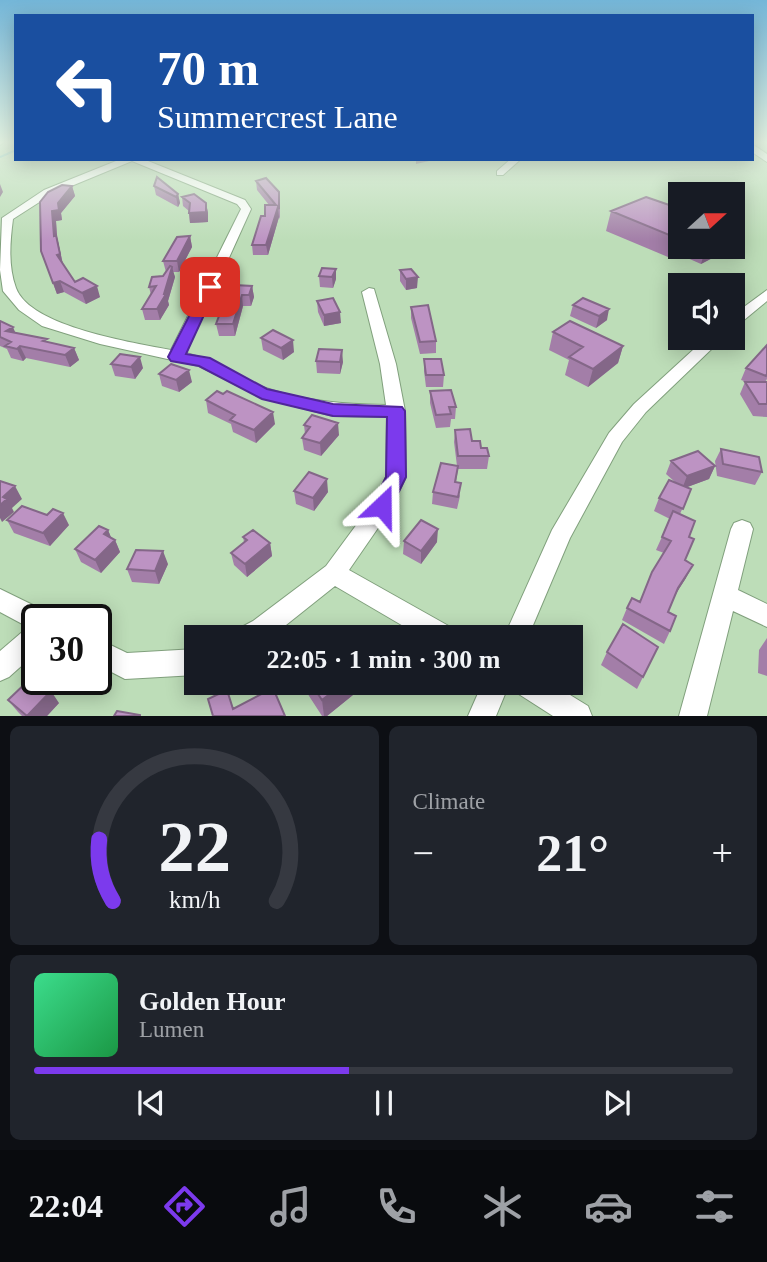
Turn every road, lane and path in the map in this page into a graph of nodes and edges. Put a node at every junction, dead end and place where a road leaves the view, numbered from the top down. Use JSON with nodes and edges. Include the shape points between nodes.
{"nodes":[{"id":1,"x":93,"y":174,"type":"edge"},
{"id":2,"x":171,"y":174,"type":"edge"},
{"id":3,"x":369,"y":292,"type":"dead end"},
{"id":4,"x":767,"y":294,"type":"edge"},
{"id":5,"x":745,"y":312,"type":"edge"},
{"id":6,"x":702,"y":350,"type":"edge"},
{"id":7,"x":176,"y":357,"type":"junction"},
{"id":8,"x":396,"y":411,"type":"junction"},
{"id":9,"x":742,"y":529,"type":"dead end"},
{"id":10,"x":334,"y":573,"type":"junction"},
{"id":11,"x":727,"y":596,"type":"junction"},
{"id":12,"x":0,"y":600,"type":"edge"},
{"id":13,"x":21,"y":611,"type":"edge"},
{"id":14,"x":767,"y":616,"type":"edge"},
{"id":15,"x":267,"y":625,"type":"edge"},
{"id":16,"x":424,"y":625,"type":"edge"},
{"id":17,"x":521,"y":625,"type":"edge"},
{"id":18,"x":21,"y":649,"type":"edge"},
{"id":19,"x":112,"y":659,"type":"edge"},
{"id":20,"x":184,"y":663,"type":"edge"},
{"id":21,"x":0,"y":668,"type":"edge"},
{"id":22,"x":491,"y":695,"type":"edge"},
{"id":23,"x":544,"y":695,"type":"edge"},
{"id":24,"x":482,"y":716,"type":"edge"},
{"id":25,"x":578,"y":716,"type":"edge"},
{"id":26,"x":693,"y":716,"type":"edge"}],
"edges":[{"from":1,"to":7,"type":"street","via":[[48,192],[8,218],[3,249],[10,291],[47,323]]},
{"from":2,"to":7,"type":"street","via":[[241,202],[246,209]]},
{"from":3,"to":8,"type":"street"},
{"from":4,"to":5,"type":"street"},
{"from":6,"to":17,"type":"street","via":[[615,438],[560,536]]},
{"from":7,"to":8,"type":"street","via":[[204,362],[262,393],[333,410]]},
{"from":8,"to":10,"type":"street","via":[[396,477],[382,506]]},
{"from":9,"to":11,"type":"street"},
{"from":10,"to":15,"type":"street"},
{"from":10,"to":16,"type":"street"},
{"from":11,"to":14,"type":"street"},
{"from":11,"to":26,"type":"street"},
{"from":12,"to":13,"type":"street"},
{"from":18,"to":21,"type":"street"},
{"from":19,"to":20,"type":"street","via":[[125,666]]},
{"from":22,"to":24,"type":"street"},
{"from":23,"to":25,"type":"street"}]}
